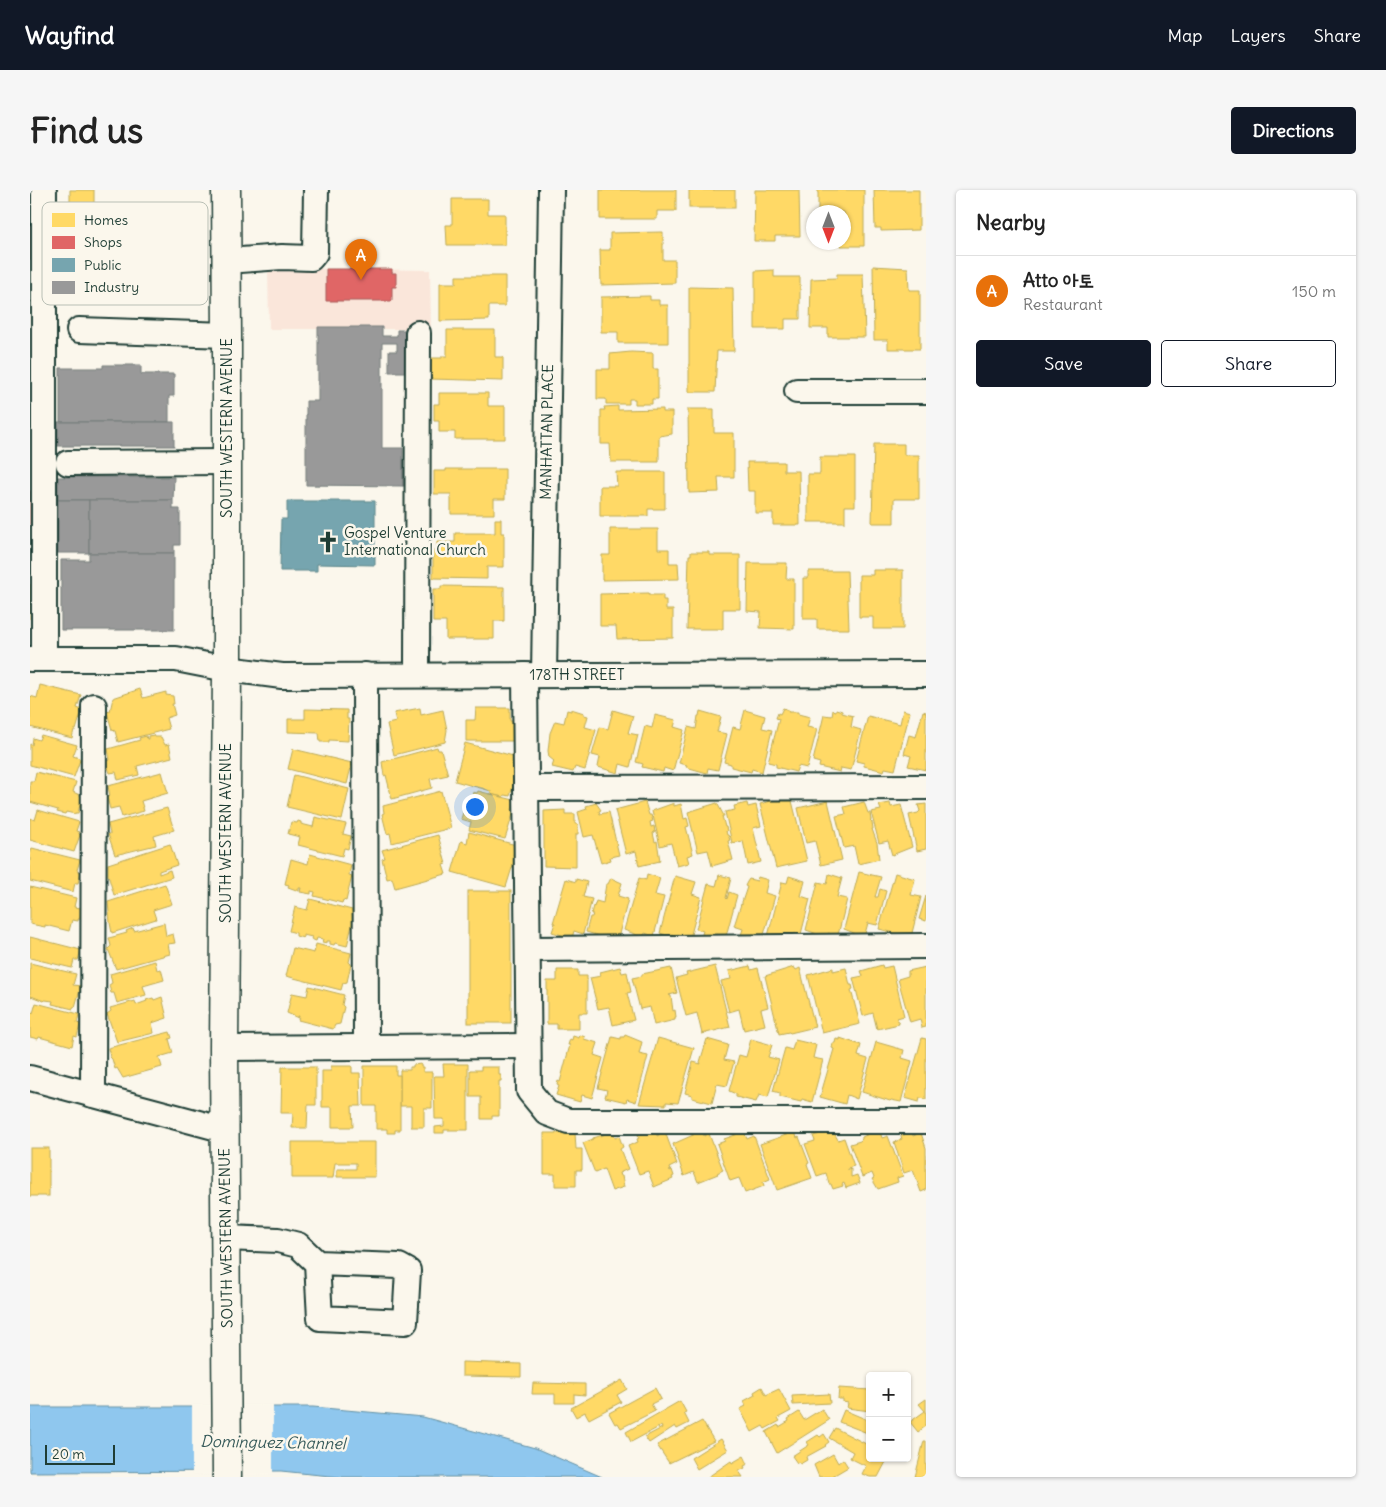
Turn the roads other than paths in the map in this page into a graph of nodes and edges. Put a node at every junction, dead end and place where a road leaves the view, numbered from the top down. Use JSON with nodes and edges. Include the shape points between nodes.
{"nodes":[{"id":1,"x":226,"y":190,"type":"edge"},
{"id":2,"x":316,"y":190,"type":"edge"},
{"id":3,"x":551,"y":190,"type":"edge"},
{"id":4,"x":226,"y":261,"type":"junction"},
{"id":5,"x":42,"y":305,"type":"edge"},
{"id":6,"x":79,"y":330,"type":"dead end"},
{"id":7,"x":418,"y":333,"type":"dead end"},
{"id":8,"x":228,"y":336,"type":"junction"},
{"id":9,"x":796,"y":391,"type":"dead end"},
{"id":10,"x":926,"y":391,"type":"edge"},
{"id":11,"x":228,"y":462,"type":"junction"},
{"id":12,"x":68,"y":463,"type":"dead end"},
{"id":13,"x":37,"y":659,"type":"edge"},
{"id":14,"x":228,"y":669,"type":"junction"},
{"id":15,"x":417,"y":674,"type":"junction"},
{"id":16,"x":926,"y":674,"type":"edge"},
{"id":17,"x":365,"y":675,"type":"junction"},
{"id":18,"x":534,"y":675,"type":"junction"},
{"id":19,"x":94,"y":706,"type":"dead end"},
{"id":20,"x":926,"y":787,"type":"edge"},
{"id":21,"x":526,"y":788,"type":"junction"},
{"id":22,"x":926,"y":946,"type":"edge"},
{"id":23,"x":528,"y":949,"type":"junction"},
{"id":24,"x":528,"y":1046,"type":"junction"},
{"id":25,"x":366,"y":1047,"type":"junction"},
{"id":26,"x":224,"y":1048,"type":"junction"},
{"id":27,"x":30,"y":1078,"type":"edge"},
{"id":28,"x":93,"y":1095,"type":"junction"},
{"id":29,"x":926,"y":1121,"type":"edge"},
{"id":30,"x":225,"y":1130,"type":"junction"},
{"id":31,"x":226,"y":1238,"type":"junction"},
{"id":32,"x":317,"y":1264,"type":"dead end"},
{"id":33,"x":227,"y":1477,"type":"edge"}],
"edges":[{"from":1,"to":4,"type":"main road","name":"SOUTH WESTERN AVENUE"},
{"from":2,"to":4,"type":"street","via":[[315,253],[311,258]]},
{"from":3,"to":18,"type":"street","name":"MANHATTAN PLACE"},
{"from":4,"to":8,"type":"main road","name":"SOUTH WESTERN AVENUE"},
{"from":5,"to":13,"type":"street"},
{"from":6,"to":8,"type":"street"},
{"from":7,"to":15,"type":"street"},
{"from":8,"to":11,"type":"main road","name":"SOUTH WESTERN AVENUE"},
{"from":9,"to":10,"type":"street"},
{"from":11,"to":12,"type":"street"},
{"from":11,"to":14,"type":"main road","name":"SOUTH WESTERN AVENUE"},
{"from":13,"to":14,"type":"street","name":"178TH STREET","via":[[176,659]]},
{"from":14,"to":17,"type":"street","name":"178TH STREET","via":[[282,676]]},
{"from":14,"to":26,"type":"main road","name":"SOUTH WESTERN AVENUE"},
{"from":15,"to":17,"type":"street","name":"178TH STREET"},
{"from":15,"to":18,"type":"street","name":"178TH STREET"},
{"from":16,"to":18,"type":"street","name":"178TH STREET"},
{"from":17,"to":25,"type":"street"},
{"from":18,"to":21,"type":"street","name":"MANHATTAN PLACE"},
{"from":19,"to":28,"type":"street"},
{"from":20,"to":21,"type":"street"},
{"from":21,"to":23,"type":"street","name":"MANHATTAN PLACE"},
{"from":22,"to":23,"type":"street"},
{"from":23,"to":24,"type":"street","name":"MANHATTAN PLACE"},
{"from":24,"to":25,"type":"street"},
{"from":24,"to":29,"type":"street","name":"MANHATTAN PLACE","via":[[529,1091],[547,1113],[568,1121]]},
{"from":25,"to":26,"type":"street"},
{"from":26,"to":30,"type":"main road","name":"SOUTH WESTERN AVENUE"},
{"from":27,"to":28,"type":"street"},
{"from":28,"to":30,"type":"street"},
{"from":30,"to":31,"type":"main road","name":"SOUTH WESTERN AVENUE"},
{"from":31,"to":32,"type":"street","via":[[278,1240],[298,1245]]},
{"from":31,"to":33,"type":"main road","name":"SOUTH WESTERN AVENUE"}]}
